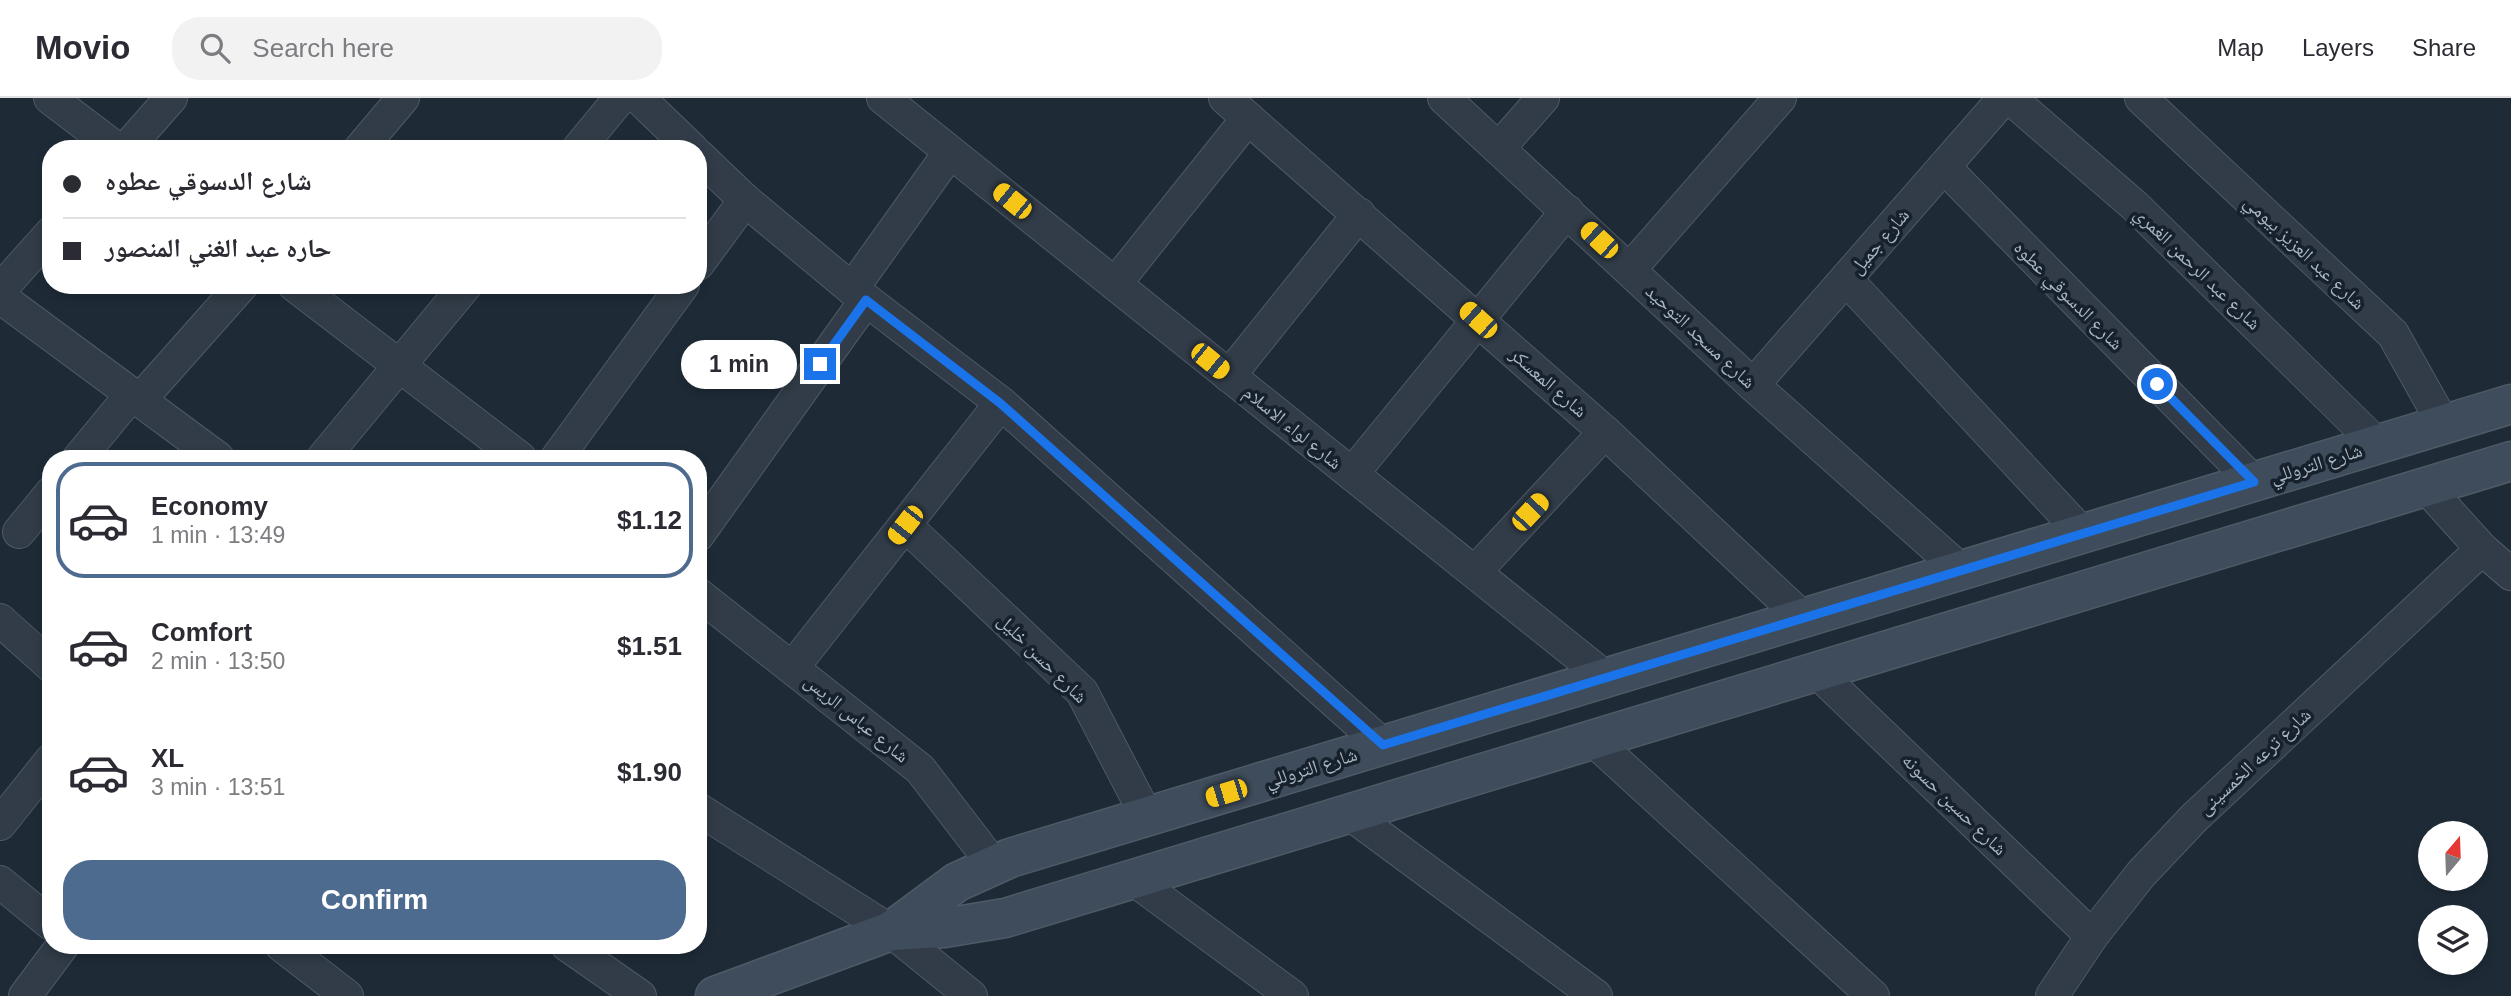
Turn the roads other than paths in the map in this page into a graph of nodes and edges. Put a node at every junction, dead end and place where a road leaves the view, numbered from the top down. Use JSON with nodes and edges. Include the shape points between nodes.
{"nodes":[{"id":1,"x":50,"y":98,"type":"edge"},
{"id":2,"x":171,"y":98,"type":"edge"},
{"id":3,"x":403,"y":98,"type":"edge"},
{"id":4,"x":620,"y":98,"type":"edge"},
{"id":5,"x":639,"y":98,"type":"edge"},
{"id":6,"x":883,"y":98,"type":"edge"},
{"id":7,"x":1444,"y":98,"type":"edge"},
{"id":8,"x":1543,"y":98,"type":"edge"},
{"id":9,"x":1780,"y":98,"type":"edge"},
{"id":10,"x":2004,"y":98,"type":"edge"},
{"id":11,"x":2010,"y":98,"type":"edge"},
{"id":12,"x":2141,"y":98,"type":"edge"},
{"id":13,"x":1237,"y":108,"type":"edge"},
{"id":14,"x":105,"y":140,"type":"edge"},
{"id":15,"x":134,"y":140,"type":"edge"},
{"id":16,"x":368,"y":140,"type":"edge"},
{"id":17,"x":585,"y":140,"type":"edge"},
{"id":18,"x":683,"y":140,"type":"edge"},
{"id":19,"x":1499,"y":148,"type":"junction"},
{"id":20,"x":950,"y":152,"type":"junction"},
{"id":21,"x":707,"y":164,"type":"edge"},
{"id":22,"x":1944,"y":167,"type":"junction"},
{"id":23,"x":745,"y":200,"type":"junction"},
{"id":24,"x":1567,"y":211,"type":"junction"},
{"id":25,"x":1359,"y":214,"type":"junction"},
{"id":26,"x":42,"y":243,"type":"edge"},
{"id":27,"x":707,"y":252,"type":"edge"},
{"id":28,"x":1630,"y":269,"type":"junction"},
{"id":29,"x":1846,"y":279,"type":"junction"},
{"id":30,"x":1115,"y":284,"type":"junction"},
{"id":31,"x":0,"y":290,"type":"edge"},
{"id":32,"x":234,"y":294,"type":"edge"},
{"id":33,"x":305,"y":294,"type":"edge"},
{"id":34,"x":459,"y":294,"type":"edge"},
{"id":35,"x":676,"y":294,"type":"edge"},
{"id":36,"x":859,"y":294,"type":"junction"},
{"id":37,"x":0,"y":298,"type":"edge"},
{"id":38,"x":1478,"y":320,"type":"junction"},
{"id":39,"x":399,"y":366,"type":"junction"},
{"id":40,"x":1229,"y":376,"type":"junction"},
{"id":41,"x":1754,"y":385,"type":"junction"},
{"id":42,"x":135,"y":398,"type":"junction"},
{"id":43,"x":1000,"y":403,"type":"junction"},
{"id":44,"x":2511,"y":404,"type":"edge"},
{"id":45,"x":2444,"y":425,"type":"junction"},
{"id":46,"x":1605,"y":432,"type":"junction"},
{"id":47,"x":2378,"y":445,"type":"junction"},
{"id":48,"x":86,"y":450,"type":"edge"},
{"id":49,"x":207,"y":450,"type":"edge"},
{"id":50,"x":330,"y":450,"type":"edge"},
{"id":51,"x":509,"y":450,"type":"edge"},
{"id":52,"x":563,"y":450,"type":"edge"},
{"id":53,"x":2511,"y":461,"type":"edge"},
{"id":54,"x":1352,"y":474,"type":"junction"},
{"id":55,"x":2254,"y":482,"type":"junction"},
{"id":56,"x":2426,"y":487,"type":"junction"},
{"id":57,"x":42,"y":504,"type":"edge"},
{"id":58,"x":707,"y":522,"type":"edge"},
{"id":59,"x":905,"y":525,"type":"junction"},
{"id":60,"x":19,"y":532,"type":"dead end"},
{"id":61,"x":2083,"y":534,"type":"junction"},
{"id":62,"x":2482,"y":549,"type":"junction"},
{"id":63,"x":1962,"y":570,"type":"junction"},
{"id":64,"x":1475,"y":572,"type":"junction"},
{"id":65,"x":2511,"y":574,"type":"edge"},
{"id":66,"x":707,"y":601,"type":"edge"},
{"id":67,"x":1804,"y":618,"type":"junction"},
{"id":68,"x":0,"y":620,"type":"edge"},
{"id":69,"x":42,"y":658,"type":"edge"},
{"id":70,"x":793,"y":667,"type":"junction"},
{"id":71,"x":1817,"y":672,"type":"junction"},
{"id":72,"x":1605,"y":677,"type":"junction"},
{"id":73,"x":1593,"y":740,"type":"junction"},
{"id":74,"x":1383,"y":745,"type":"junction"},
{"id":75,"x":42,"y":771,"type":"edge"},
{"id":76,"x":1350,"y":814,"type":"junction"},
{"id":77,"x":707,"y":815,"type":"edge"},
{"id":78,"x":1147,"y":817,"type":"junction"},
{"id":79,"x":0,"y":824,"type":"edge"},
{"id":80,"x":993,"y":864,"type":"junction"},
{"id":81,"x":1133,"y":879,"type":"junction"},
{"id":82,"x":0,"y":882,"type":"edge"},
{"id":83,"x":42,"y":917,"type":"edge"},
{"id":84,"x":891,"y":931,"type":"junction"},
{"id":85,"x":2092,"y":936,"type":"junction"},
{"id":86,"x":57,"y":954,"type":"edge"},
{"id":87,"x":293,"y":954,"type":"edge"},
{"id":88,"x":580,"y":954,"type":"edge"},
{"id":89,"x":35,"y":992,"type":"edge"},
{"id":90,"x":347,"y":996,"type":"edge"},
{"id":91,"x":640,"y":996,"type":"edge"},
{"id":92,"x":715,"y":996,"type":"edge"},
{"id":93,"x":971,"y":996,"type":"edge"},
{"id":94,"x":1292,"y":996,"type":"edge"},
{"id":95,"x":1595,"y":996,"type":"edge"},
{"id":96,"x":1873,"y":996,"type":"edge"},
{"id":97,"x":2052,"y":996,"type":"edge"}],
"edges":[{"from":1,"to":14,"type":"street"},
{"from":2,"to":15,"type":"street"},
{"from":3,"to":16,"type":"street"},
{"from":4,"to":17,"type":"street"},
{"from":5,"to":18,"type":"street"},
{"from":6,"to":20,"type":"street","name":"شارع لواء الاسلام"},
{"from":7,"to":19,"type":"street","name":"شارع مسجد التوحيد"},
{"from":8,"to":19,"type":"street"},
{"from":9,"to":28,"type":"street"},
{"from":10,"to":22,"type":"street","name":"شارع جميل"},
{"from":11,"to":47,"type":"street","name":"شارع عبد الرحمن الغمري","via":[[2135,206]]},
{"from":12,"to":45,"type":"street","name":"شارع عبد العزيز بيومي","via":[[2393,334]]},
{"from":13,"to":25,"type":"street","name":"شارع المعسكر"},
{"from":13,"to":30,"type":"street"},
{"from":19,"to":24,"type":"street","name":"شارع مسجد التوحيد"},
{"from":20,"to":30,"type":"street","name":"شارع لواء الاسلام"},
{"from":20,"to":36,"type":"street"},
{"from":21,"to":23,"type":"street"},
{"from":22,"to":29,"type":"street","name":"شارع جميل"},
{"from":22,"to":55,"type":"street","name":"شارع الدسوقي عطوه"},
{"from":23,"to":27,"type":"street"},
{"from":23,"to":36,"type":"street"},
{"from":24,"to":28,"type":"street","name":"شارع مسجد التوحيد"},
{"from":24,"to":38,"type":"street"},
{"from":25,"to":38,"type":"street","name":"شارع المعسكر"},
{"from":25,"to":40,"type":"street"},
{"from":26,"to":31,"type":"street"},
{"from":28,"to":41,"type":"street","name":"شارع مسجد التوحيد"},
{"from":29,"to":41,"type":"street","name":"شارع جميل"},
{"from":29,"to":61,"type":"street"},
{"from":30,"to":40,"type":"street","name":"شارع لواء الاسلام"},
{"from":32,"to":42,"type":"street"},
{"from":33,"to":39,"type":"street"},
{"from":34,"to":39,"type":"street"},
{"from":35,"to":52,"type":"street"},
{"from":36,"to":43,"type":"street"},
{"from":36,"to":58,"type":"street"},
{"from":37,"to":42,"type":"street"},
{"from":38,"to":46,"type":"street","name":"شارع المعسكر"},
{"from":38,"to":54,"type":"street"},
{"from":39,"to":50,"type":"street"},
{"from":39,"to":51,"type":"street"},
{"from":40,"to":54,"type":"street","name":"شارع لواء الاسلام"},
{"from":41,"to":63,"type":"street","name":"شارع مسجد التوحيد"},
{"from":42,"to":48,"type":"street"},
{"from":42,"to":49,"type":"street"},
{"from":43,"to":59,"type":"street"},
{"from":43,"to":74,"type":"street"},
{"from":44,"to":45,"type":"street","name":"شارع التروللي"},
{"from":45,"to":47,"type":"street","name":"شارع التروللي"},
{"from":46,"to":64,"type":"street"},
{"from":46,"to":67,"type":"street","name":"شارع المعسكر"},
{"from":47,"to":55,"type":"street","name":"شارع التروللي"},
{"from":53,"to":56,"type":"street","name":"شارع التروللي"},
{"from":54,"to":64,"type":"street","name":"شارع لواء الاسلام"},
{"from":55,"to":61,"type":"street","name":"شارع التروللي"},
{"from":56,"to":62,"type":"street"},
{"from":56,"to":71,"type":"street","name":"شارع التروللي"},
{"from":57,"to":60,"type":"street"},
{"from":59,"to":70,"type":"street"},
{"from":59,"to":78,"type":"street","name":"شارع حسن خليل","via":[[1082,692]]},
{"from":61,"to":63,"type":"street","name":"شارع التروللي"},
{"from":62,"to":65,"type":"street"},
{"from":62,"to":85,"type":"street","name":"شارع ترعه الخمسينى","via":[[2194,818]]},
{"from":63,"to":67,"type":"street","name":"شارع التروللي"},
{"from":64,"to":72,"type":"street","name":"شارع لواء الاسلام"},
{"from":66,"to":70,"type":"street","name":"شارع عباس الريس"},
{"from":67,"to":72,"type":"street","name":"شارع التروللي"},
{"from":68,"to":69,"type":"street"},
{"from":70,"to":80,"type":"street","name":"شارع عباس الريس","via":[[920,769]]},
{"from":71,"to":73,"type":"street","name":"شارع التروللي"},
{"from":71,"to":85,"type":"street","name":"شارع حسين حسونه"},
{"from":72,"to":74,"type":"street","name":"شارع التروللي"},
{"from":73,"to":76,"type":"street","name":"شارع التروللي"},
{"from":73,"to":96,"type":"street"},
{"from":74,"to":78,"type":"street","name":"شارع التروللي"},
{"from":75,"to":79,"type":"street"},
{"from":76,"to":81,"type":"street","name":"شارع التروللي"},
{"from":76,"to":95,"type":"street"},
{"from":77,"to":84,"type":"street"},
{"from":78,"to":80,"type":"street","name":"شارع التروللي"},
{"from":80,"to":84,"type":"street","name":"شارع التروللي","via":[[957,882]]},
{"from":81,"to":84,"type":"street","name":"شارع التروللي","via":[[1005,918]]},
{"from":81,"to":94,"type":"street"},
{"from":82,"to":83,"type":"street"},
{"from":84,"to":92,"type":"street","name":"شارع التروللي"},
{"from":84,"to":93,"type":"street"},
{"from":85,"to":97,"type":"street","name":"شارع ترعه الخمسينى"},
{"from":86,"to":89,"type":"street"},
{"from":87,"to":90,"type":"street"},
{"from":88,"to":91,"type":"street"}]}
